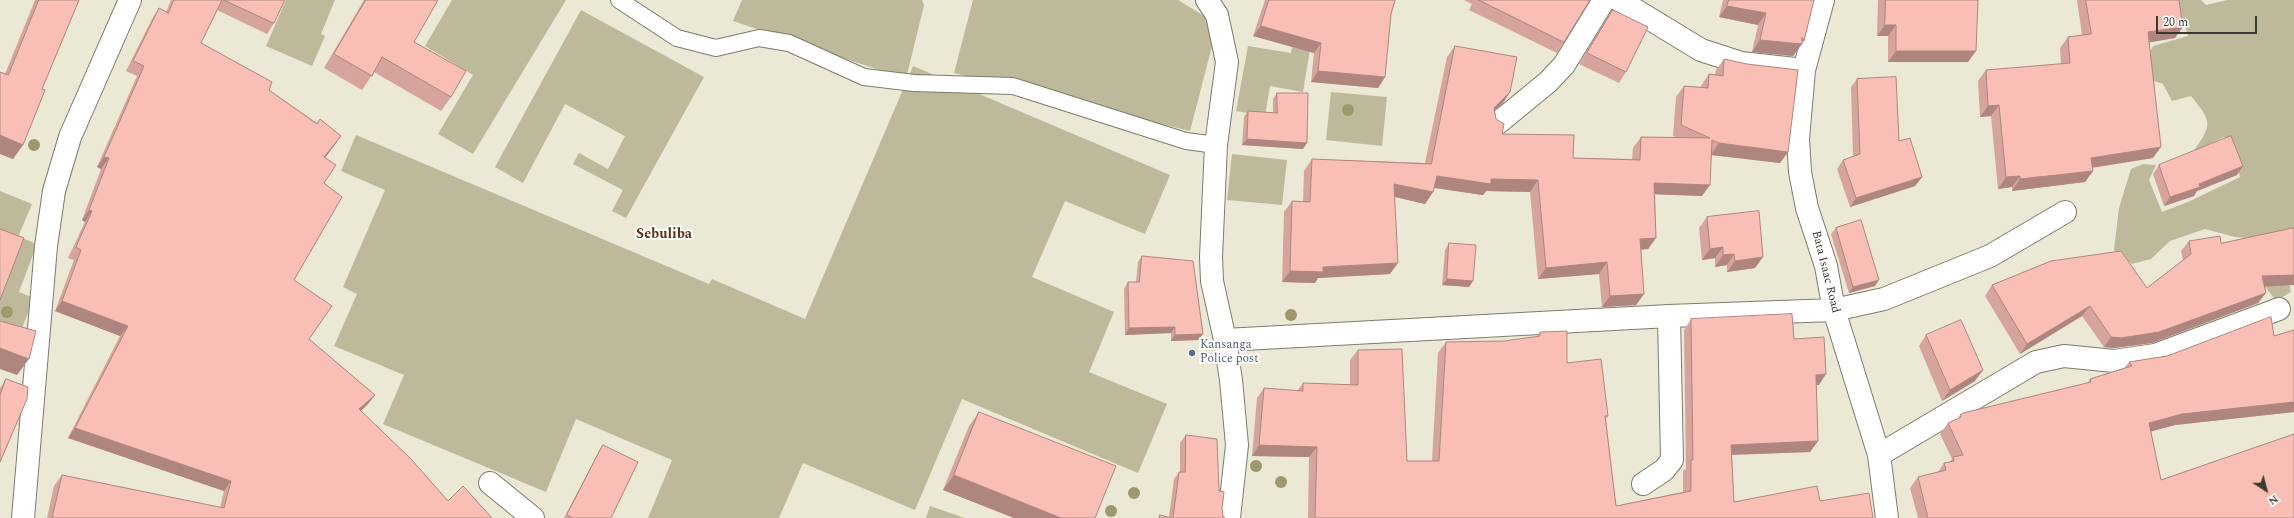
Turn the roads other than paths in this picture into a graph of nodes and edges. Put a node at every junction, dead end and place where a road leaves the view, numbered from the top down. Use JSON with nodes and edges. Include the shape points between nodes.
{"nodes":[{"id":1,"x":130,"y":0,"type":"edge"},
{"id":2,"x":619,"y":0,"type":"edge"},
{"id":3,"x":1207,"y":0,"type":"edge"},
{"id":4,"x":1604,"y":0,"type":"edge"},
{"id":5,"x":1619,"y":0,"type":"edge"},
{"id":6,"x":1823,"y":0,"type":"edge"},
{"id":7,"x":1804,"y":70,"type":"junction"},
{"id":8,"x":1498,"y":123,"type":"edge"},
{"id":9,"x":1216,"y":145,"type":"junction"},
{"id":10,"x":2065,"y":212,"type":"dead end"},
{"id":11,"x":2279,"y":309,"type":"dead end"},
{"id":12,"x":1834,"y":310,"type":"junction"},
{"id":13,"x":1669,"y":316,"type":"junction"},
{"id":14,"x":1225,"y":340,"type":"junction"},
{"id":15,"x":1879,"y":454,"type":"junction"},
{"id":16,"x":490,"y":483,"type":"dead end"},
{"id":17,"x":1643,"y":484,"type":"dead end"},
{"id":18,"x":23,"y":518,"type":"edge"},
{"id":19,"x":533,"y":518,"type":"edge"},
{"id":20,"x":1229,"y":518,"type":"edge"},
{"id":21,"x":1887,"y":518,"type":"edge"}],
"edges":[{"from":1,"to":18,"type":"street","via":[[70,137],[54,191],[46,246]]},
{"from":2,"to":9,"type":"lane","via":[[676,38],[716,48],[759,38],[789,43],[864,77],[914,83],[1013,86],[1186,141]]},
{"from":3,"to":9,"type":"street","via":[[1217,15],[1227,62]]},
{"from":4,"to":8,"type":"street","via":[[1564,65],[1548,82]]},
{"from":5,"to":7,"type":"street","via":[[1701,50],[1741,63]]},
{"from":6,"to":7,"type":"street","name":"Bata Isaac Road"},
{"from":7,"to":12,"type":"street","name":"Bata Isaac Road","via":[[1798,139],[1800,172],[1807,208],[1826,266]]},
{"from":9,"to":14,"type":"street","via":[[1211,273]]},
{"from":10,"to":12,"type":"street","via":[[1990,256],[1884,299]]},
{"from":11,"to":15,"type":"street","via":[[2155,355],[2114,361],[2064,356],[2036,362]]},
{"from":12,"to":13,"type":"street"},
{"from":12,"to":15,"type":"street","name":"Bata Isaac Road"},
{"from":13,"to":14,"type":"street"},
{"from":13,"to":17,"type":"street","via":[[1672,460],[1664,470]]},
{"from":14,"to":20,"type":"street","via":[[1236,445]]},
{"from":15,"to":21,"type":"street","name":"Bata Isaac Road"},
{"from":16,"to":19,"type":"street"}]}
